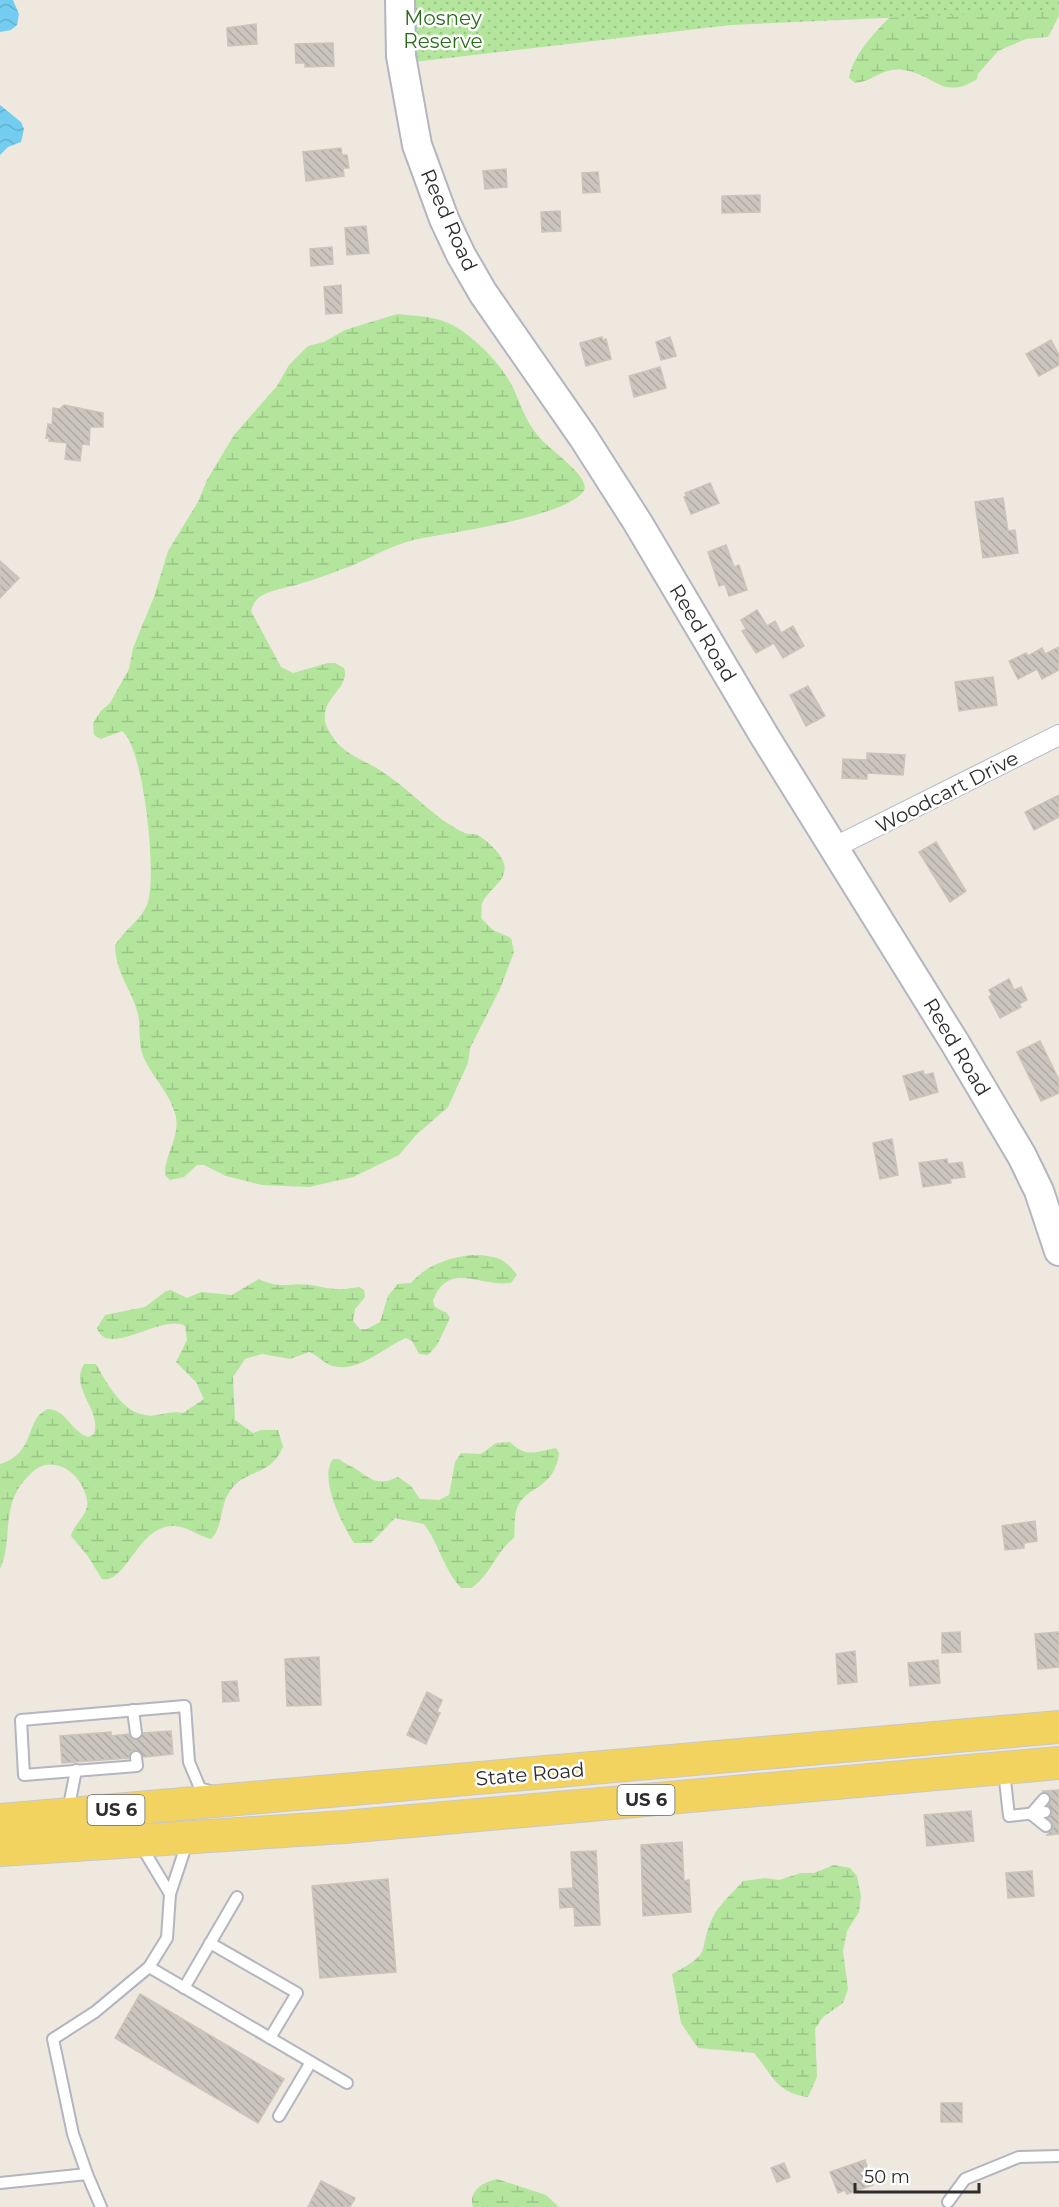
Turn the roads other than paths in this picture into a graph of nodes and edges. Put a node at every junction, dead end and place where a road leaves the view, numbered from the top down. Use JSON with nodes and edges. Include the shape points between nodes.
{"nodes":[{"id":1,"x":400,"y":0,"type":"edge"},
{"id":2,"x":1059,"y":735,"type":"edge"},
{"id":3,"x":835,"y":847,"type":"junction"},
{"id":4,"x":1059,"y":1251,"type":"edge"},
{"id":5,"x":133,"y":1710,"type":"junction"},
{"id":6,"x":1059,"y":1727,"type":"edge"},
{"id":7,"x":136,"y":1733,"type":"dead end"},
{"id":8,"x":136,"y":1757,"type":"dead end"},
{"id":9,"x":1059,"y":1763,"type":"edge"},
{"id":10,"x":1004,"y":1768,"type":"junction"},
{"id":11,"x":76,"y":1770,"type":"junction"},
{"id":12,"x":1044,"y":1799,"type":"dead end"},
{"id":13,"x":232,"y":1800,"type":"junction"},
{"id":14,"x":1045,"y":1812,"type":"dead end"},
{"id":15,"x":1031,"y":1814,"type":"junction"},
{"id":16,"x":68,"y":1815,"type":"junction"},
{"id":17,"x":0,"y":1820,"type":"edge"},
{"id":18,"x":1046,"y":1826,"type":"dead end"},
{"id":19,"x":37,"y":1832,"type":"junction"},
{"id":20,"x":189,"y":1838,"type":"junction"},
{"id":21,"x":138,"y":1841,"type":"junction"},
{"id":22,"x":0,"y":1850,"type":"edge"},
{"id":23,"x":170,"y":1894,"type":"junction"},
{"id":24,"x":237,"y":1897,"type":"dead end"},
{"id":25,"x":210,"y":1943,"type":"junction"},
{"id":26,"x":149,"y":1967,"type":"junction"},
{"id":27,"x":184,"y":1988,"type":"junction"},
{"id":28,"x":270,"y":2038,"type":"junction"},
{"id":29,"x":311,"y":2062,"type":"junction"},
{"id":30,"x":347,"y":2083,"type":"dead end"},
{"id":31,"x":279,"y":2116,"type":"dead end"},
{"id":32,"x":1059,"y":2156,"type":"edge"},
{"id":33,"x":87,"y":2174,"type":"junction"},
{"id":34,"x":0,"y":2183,"type":"edge"},
{"id":35,"x":948,"y":2202,"type":"dead end"},
{"id":36,"x":101,"y":2207,"type":"edge"}],
"edges":[{"from":1,"to":3,"type":"street","name":"Reed Road","via":[[401,56],[417,145],[461,255],[632,513]]},
{"from":2,"to":3,"type":"street","name":"Woodcart Drive"},
{"from":3,"to":4,"type":"street","name":"Reed Road","via":[[1022,1156],[1040,1191]]},
{"from":5,"to":7,"type":"lane"},
{"from":5,"to":11,"type":"lane","via":[[21,1720],[24,1775]]},
{"from":5,"to":13,"type":"lane","via":[[184,1706],[189,1762],[200,1788]]},
{"from":6,"to":13,"type":"main road","name":"State Road","number":"US 6"},
{"from":8,"to":11,"type":"lane","via":[[137,1766]]},
{"from":9,"to":10,"type":"main road","name":"State Road","number":"US 6"},
{"from":10,"to":15,"type":"lane","via":[[1009,1816]]},
{"from":10,"to":20,"type":"main road","name":"State Road","number":"US 6"},
{"from":11,"to":16,"type":"lane"},
{"from":12,"to":15,"type":"lane"},
{"from":13,"to":16,"type":"main road","name":"State Road","number":"US 6"},
{"from":14,"to":15,"type":"lane"},
{"from":15,"to":18,"type":"lane"},
{"from":16,"to":19,"type":"main road","name":"State Road","number":"US 6"},
{"from":17,"to":19,"type":"main road","name":"State Road","number":"US 6"},
{"from":19,"to":21,"type":"main road","name":"State Road","number":"US 6"},
{"from":19,"to":22,"type":"main road","name":"State Road","number":"US 6"},
{"from":20,"to":21,"type":"main road","name":"State Road","number":"US 6"},
{"from":20,"to":23,"type":"lane"},
{"from":21,"to":23,"type":"lane"},
{"from":23,"to":26,"type":"lane","via":[[168,1938]]},
{"from":24,"to":25,"type":"lane"},
{"from":25,"to":27,"type":"lane"},
{"from":25,"to":28,"type":"lane","via":[[297,1993]]},
{"from":26,"to":27,"type":"lane"},
{"from":26,"to":33,"type":"lane","via":[[95,2012],[53,2039],[73,2134]]},
{"from":27,"to":28,"type":"lane"},
{"from":28,"to":29,"type":"lane"},
{"from":29,"to":30,"type":"lane"},
{"from":29,"to":31,"type":"lane"},
{"from":32,"to":35,"type":"lane","via":[[1019,2157],[964,2179]]},
{"from":33,"to":34,"type":"lane"},
{"from":33,"to":36,"type":"lane"}]}
